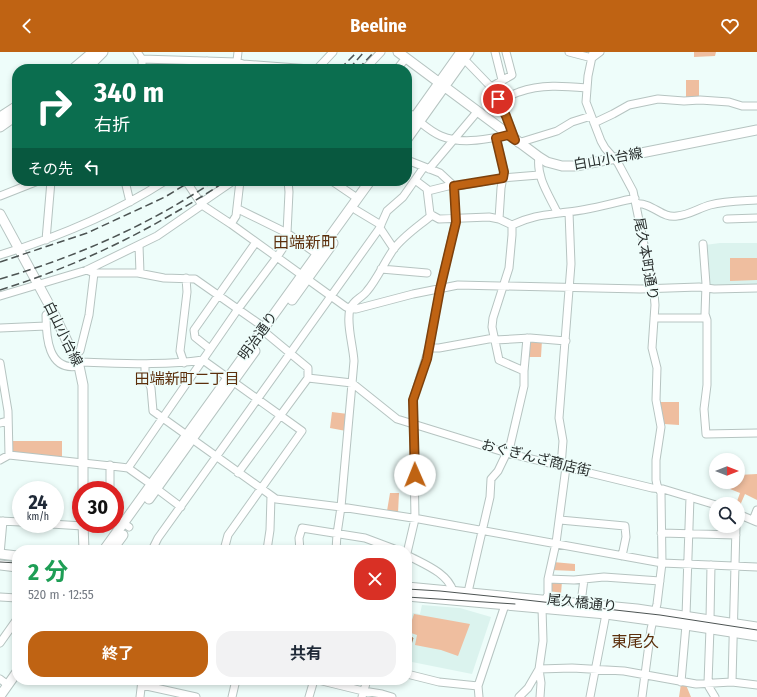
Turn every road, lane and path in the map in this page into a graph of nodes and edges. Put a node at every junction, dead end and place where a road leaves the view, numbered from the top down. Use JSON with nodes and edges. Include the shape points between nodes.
{"nodes":[{"id":1,"x":93,"y":52,"type":"edge"},
{"id":2,"x":103,"y":52,"type":"edge"},
{"id":3,"x":137,"y":52,"type":"edge"},
{"id":4,"x":238,"y":52,"type":"edge"},
{"id":5,"x":333,"y":52,"type":"edge"},
{"id":6,"x":381,"y":52,"type":"edge"},
{"id":7,"x":495,"y":52,"type":"edge"},
{"id":8,"x":506,"y":52,"type":"edge"},
{"id":9,"x":569,"y":52,"type":"edge"},
{"id":10,"x":600,"y":52,"type":"edge"},
{"id":11,"x":465,"y":54,"type":"edge"},
{"id":12,"x":402,"y":55,"type":"edge"},
{"id":13,"x":592,"y":55,"type":"edge"},
{"id":14,"x":142,"y":59,"type":"junction"},
{"id":15,"x":207,"y":61,"type":"joint"},
{"id":16,"x":79,"y":64,"type":"edge"},
{"id":17,"x":91,"y":64,"type":"edge"},
{"id":18,"x":142,"y":64,"type":"edge"},
{"id":19,"x":225,"y":64,"type":"edge"},
{"id":20,"x":237,"y":64,"type":"edge"},
{"id":21,"x":322,"y":64,"type":"edge"},
{"id":22,"x":370,"y":64,"type":"edge"},
{"id":23,"x":502,"y":80,"type":"junction"},
{"id":24,"x":442,"y":85,"type":"junction"},
{"id":25,"x":491,"y":87,"type":"junction"},
{"id":26,"x":587,"y":88,"type":"junction"},
{"id":27,"x":500,"y":102,"type":"junction"},
{"id":28,"x":757,"y":106,"type":"edge"},
{"id":29,"x":12,"y":109,"type":"edge"},
{"id":30,"x":477,"y":112,"type":"junction"},
{"id":31,"x":0,"y":117,"type":"edge"},
{"id":32,"x":414,"y":117,"type":"edge"},
{"id":33,"x":12,"y":119,"type":"edge"},
{"id":34,"x":593,"y":119,"type":"junction"},
{"id":35,"x":0,"y":127,"type":"edge"},
{"id":36,"x":757,"y":130,"type":"edge"},
{"id":37,"x":496,"y":138,"type":"junction"},
{"id":38,"x":514,"y":139,"type":"junction"},
{"id":39,"x":454,"y":140,"type":"junction"},
{"id":40,"x":539,"y":157,"type":"junction"},
{"id":41,"x":614,"y":158,"type":"junction"},
{"id":42,"x":412,"y":162,"type":"edge"},
{"id":43,"x":426,"y":168,"type":"junction"},
{"id":44,"x":539,"y":175,"type":"junction"},
{"id":45,"x":503,"y":178,"type":"junction"},
{"id":46,"x":415,"y":180,"type":"junction"},
{"id":47,"x":412,"y":184,"type":"edge"},
{"id":48,"x":25,"y":186,"type":"edge"},
{"id":49,"x":51,"y":186,"type":"edge"},
{"id":50,"x":126,"y":186,"type":"edge"},
{"id":51,"x":157,"y":186,"type":"edge"},
{"id":52,"x":189,"y":186,"type":"edge"},
{"id":53,"x":227,"y":186,"type":"edge"},
{"id":54,"x":240,"y":186,"type":"edge"},
{"id":55,"x":288,"y":186,"type":"edge"},
{"id":56,"x":340,"y":186,"type":"edge"},
{"id":57,"x":366,"y":186,"type":"edge"},
{"id":58,"x":373,"y":186,"type":"edge"},
{"id":59,"x":411,"y":186,"type":"edge"},
{"id":60,"x":454,"y":186,"type":"junction"},
{"id":61,"x":428,"y":191,"type":"junction"},
{"id":62,"x":0,"y":196,"type":"edge"},
{"id":63,"x":357,"y":198,"type":"junction"},
{"id":64,"x":757,"y":200,"type":"edge"},
{"id":65,"x":636,"y":201,"type":"junction"},
{"id":66,"x":130,"y":202,"type":"junction"},
{"id":67,"x":202,"y":204,"type":"junction"},
{"id":68,"x":238,"y":209,"type":"junction"},
{"id":69,"x":356,"y":210,"type":"junction"},
{"id":70,"x":557,"y":212,"type":"junction"},
{"id":71,"x":569,"y":212,"type":"junction"},
{"id":72,"x":0,"y":214,"type":"edge"},
{"id":73,"x":432,"y":215,"type":"junction"},
{"id":74,"x":456,"y":218,"type":"junction"},
{"id":75,"x":757,"y":218,"type":"edge"},
{"id":76,"x":499,"y":219,"type":"junction"},
{"id":77,"x":727,"y":219,"type":"dead end"},
{"id":78,"x":231,"y":224,"type":"junction"},
{"id":79,"x":512,"y":226,"type":"junction"},
{"id":80,"x":381,"y":227,"type":"junction"},
{"id":81,"x":289,"y":235,"type":"junction"},
{"id":82,"x":46,"y":240,"type":"junction"},
{"id":83,"x":256,"y":242,"type":"junction"},
{"id":84,"x":703,"y":244,"type":"dead end"},
{"id":85,"x":139,"y":245,"type":"junction"},
{"id":86,"x":19,"y":249,"type":"junction"},
{"id":87,"x":394,"y":249,"type":"junction"},
{"id":88,"x":317,"y":254,"type":"junction"},
{"id":89,"x":0,"y":255,"type":"edge"},
{"id":90,"x":277,"y":257,"type":"junction"},
{"id":91,"x":381,"y":269,"type":"junction"},
{"id":92,"x":87,"y":270,"type":"junction"},
{"id":93,"x":94,"y":273,"type":"junction"},
{"id":94,"x":140,"y":273,"type":"junction"},
{"id":95,"x":427,"y":273,"type":"dead end"},
{"id":96,"x":305,"y":277,"type":"junction"},
{"id":97,"x":186,"y":278,"type":"junction"},
{"id":98,"x":38,"y":285,"type":"junction"},
{"id":99,"x":504,"y":285,"type":"junction"},
{"id":100,"x":569,"y":287,"type":"junction"},
{"id":101,"x":654,"y":288,"type":"junction"},
{"id":102,"x":705,"y":288,"type":"junction"},
{"id":103,"x":757,"y":288,"type":"edge"},
{"id":104,"x":440,"y":289,"type":"junction"},
{"id":105,"x":218,"y":295,"type":"junction"},
{"id":106,"x":0,"y":296,"type":"edge"},
{"id":107,"x":332,"y":297,"type":"junction"},
{"id":108,"x":238,"y":309,"type":"junction"},
{"id":109,"x":350,"y":309,"type":"junction"},
{"id":110,"x":52,"y":310,"type":"junction"},
{"id":111,"x":654,"y":318,"type":"junction"},
{"id":112,"x":706,"y":318,"type":"junction"},
{"id":113,"x":46,"y":326,"type":"junction"},
{"id":114,"x":0,"y":328,"type":"edge"},
{"id":115,"x":266,"y":331,"type":"junction"},
{"id":116,"x":527,"y":338,"type":"junction"},
{"id":117,"x":494,"y":339,"type":"junction"},
{"id":118,"x":566,"y":341,"type":"junction"},
{"id":119,"x":429,"y":348,"type":"junction"},
{"id":120,"x":210,"y":349,"type":"junction"},
{"id":121,"x":291,"y":354,"type":"junction"},
{"id":122,"x":203,"y":360,"type":"junction"},
{"id":123,"x":77,"y":361,"type":"junction"},
{"id":124,"x":0,"y":363,"type":"edge"},
{"id":125,"x":184,"y":363,"type":"junction"},
{"id":126,"x":145,"y":364,"type":"junction"},
{"id":127,"x":524,"y":371,"type":"junction"},
{"id":128,"x":308,"y":378,"type":"junction"},
{"id":129,"x":231,"y":380,"type":"junction"},
{"id":130,"x":352,"y":384,"type":"junction"},
{"id":131,"x":258,"y":399,"type":"junction"},
{"id":132,"x":280,"y":415,"type":"junction"},
{"id":133,"x":162,"y":418,"type":"junction"},
{"id":134,"x":8,"y":421,"type":"junction"},
{"id":135,"x":0,"y":424,"type":"edge"},
{"id":136,"x":414,"y":424,"type":"junction"},
{"id":137,"x":757,"y":433,"type":"edge"},
{"id":138,"x":189,"y":437,"type":"junction"},
{"id":139,"x":507,"y":452,"type":"junction"},
{"id":140,"x":9,"y":456,"type":"junction"},
{"id":141,"x":216,"y":457,"type":"junction"},
{"id":142,"x":0,"y":460,"type":"edge"},
{"id":143,"x":83,"y":462,"type":"junction"},
{"id":144,"x":110,"y":465,"type":"junction"},
{"id":145,"x":564,"y":466,"type":"junction"},
{"id":146,"x":128,"y":468,"type":"junction"},
{"id":147,"x":238,"y":473,"type":"junction"},
{"id":148,"x":83,"y":481,"type":"edge"},
{"id":149,"x":110,"y":481,"type":"edge"},
{"id":150,"x":154,"y":487,"type":"junction"},
{"id":151,"x":260,"y":488,"type":"junction"},
{"id":152,"x":659,"y":489,"type":"junction"},
{"id":153,"x":272,"y":496,"type":"junction"},
{"id":154,"x":690,"y":496,"type":"junction"},
{"id":155,"x":709,"y":503,"type":"edge"},
{"id":156,"x":181,"y":506,"type":"junction"},
{"id":157,"x":341,"y":507,"type":"junction"},
{"id":158,"x":757,"y":510,"type":"edge"},
{"id":159,"x":745,"y":517,"type":"edge"},
{"id":160,"x":415,"y":519,"type":"junction"},
{"id":161,"x":560,"y":520,"type":"junction"},
{"id":162,"x":2,"y":521,"type":"edge"},
{"id":163,"x":755,"y":521,"type":"edge"},
{"id":164,"x":12,"y":522,"type":"edge"},
{"id":165,"x":124,"y":523,"type":"edge"},
{"id":166,"x":127,"y":525,"type":"junction"},
{"id":167,"x":482,"y":530,"type":"junction"},
{"id":168,"x":83,"y":533,"type":"edge"},
{"id":169,"x":661,"y":533,"type":"junction"},
{"id":170,"x":337,"y":534,"type":"junction"},
{"id":171,"x":688,"y":534,"type":"junction"},
{"id":172,"x":736,"y":535,"type":"joint"},
{"id":173,"x":556,"y":543,"type":"junction"},
{"id":174,"x":84,"y":545,"type":"edge"},
{"id":175,"x":109,"y":545,"type":"edge"},
{"id":176,"x":115,"y":545,"type":"edge"},
{"id":177,"x":154,"y":545,"type":"edge"},
{"id":178,"x":225,"y":545,"type":"edge"},
{"id":179,"x":268,"y":545,"type":"edge"},
{"id":180,"x":300,"y":545,"type":"edge"},
{"id":181,"x":336,"y":545,"type":"edge"},
{"id":182,"x":383,"y":545,"type":"edge"},
{"id":183,"x":409,"y":545,"type":"edge"},
{"id":184,"x":0,"y":554,"type":"edge"},
{"id":185,"x":12,"y":555,"type":"edge"},
{"id":186,"x":622,"y":556,"type":"junction"},
{"id":187,"x":412,"y":557,"type":"edge"},
{"id":188,"x":662,"y":563,"type":"junction"},
{"id":189,"x":688,"y":564,"type":"junction"},
{"id":190,"x":0,"y":565,"type":"edge"},
{"id":191,"x":711,"y":565,"type":"junction"},
{"id":192,"x":12,"y":566,"type":"edge"},
{"id":193,"x":735,"y":566,"type":"junction"},
{"id":194,"x":757,"y":567,"type":"edge"},
{"id":195,"x":548,"y":579,"type":"junction"},
{"id":196,"x":584,"y":579,"type":"junction"},
{"id":197,"x":660,"y":581,"type":"junction"},
{"id":198,"x":412,"y":587,"type":"edge"},
{"id":199,"x":453,"y":591,"type":"junction"},
{"id":200,"x":468,"y":592,"type":"junction"},
{"id":201,"x":412,"y":596,"type":"edge"},
{"id":202,"x":0,"y":598,"type":"edge"},
{"id":203,"x":12,"y":598,"type":"edge"},
{"id":204,"x":581,"y":603,"type":"junction"},
{"id":205,"x":505,"y":604,"type":"junction"},
{"id":206,"x":544,"y":604,"type":"junction"},
{"id":207,"x":606,"y":614,"type":"junction"},
{"id":208,"x":654,"y":616,"type":"junction"},
{"id":209,"x":686,"y":621,"type":"junction"},
{"id":210,"x":757,"y":622,"type":"edge"},
{"id":211,"x":710,"y":624,"type":"junction"},
{"id":212,"x":12,"y":626,"type":"edge"},
{"id":213,"x":757,"y":627,"type":"edge"},
{"id":214,"x":733,"y":628,"type":"junction"},
{"id":215,"x":757,"y":636,"type":"edge"},
{"id":216,"x":0,"y":643,"type":"edge"},
{"id":217,"x":539,"y":669,"type":"junction"},
{"id":218,"x":596,"y":670,"type":"junction"},
{"id":219,"x":412,"y":675,"type":"edge"},
{"id":220,"x":644,"y":675,"type":"junction"},
{"id":221,"x":0,"y":679,"type":"edge"},
{"id":222,"x":12,"y":679,"type":"edge"},
{"id":223,"x":681,"y":682,"type":"junction"},
{"id":224,"x":732,"y":682,"type":"junction"},
{"id":225,"x":708,"y":683,"type":"junction"},
{"id":226,"x":8,"y":684,"type":"junction"},
{"id":227,"x":15,"y":685,"type":"edge"},
{"id":228,"x":142,"y":685,"type":"edge"},
{"id":229,"x":150,"y":685,"type":"edge"},
{"id":230,"x":235,"y":685,"type":"edge"},
{"id":231,"x":313,"y":685,"type":"edge"},
{"id":232,"x":334,"y":685,"type":"edge"},
{"id":233,"x":757,"y":685,"type":"edge"},
{"id":234,"x":478,"y":686,"type":"junction"},
{"id":235,"x":362,"y":694,"type":"edge"},
{"id":236,"x":0,"y":696,"type":"edge"},
{"id":237,"x":6,"y":697,"type":"edge"},
{"id":238,"x":140,"y":697,"type":"edge"},
{"id":239,"x":196,"y":697,"type":"edge"},
{"id":240,"x":233,"y":697,"type":"edge"},
{"id":241,"x":309,"y":697,"type":"edge"},
{"id":242,"x":392,"y":697,"type":"edge"},
{"id":243,"x":479,"y":697,"type":"edge"},
{"id":244,"x":519,"y":697,"type":"edge"},
{"id":245,"x":540,"y":697,"type":"edge"},
{"id":246,"x":590,"y":697,"type":"edge"},
{"id":247,"x":642,"y":697,"type":"edge"},
{"id":248,"x":715,"y":697,"type":"edge"}],
"edges":[{"from":1,"to":16,"type":"main road"},
{"from":2,"to":17,"type":"main road"},
{"from":3,"to":14,"type":"street"},
{"from":4,"to":20,"type":"street"},
{"from":5,"to":21,"type":"street"},
{"from":6,"to":22,"type":"street"},
{"from":7,"to":23,"type":"street"},
{"from":8,"to":23,"type":"street","via":[[512,75]]},
{"from":9,"to":13,"type":"street"},
{"from":10,"to":13,"type":"street"},
{"from":11,"to":24,"type":"main road"},
{"from":11,"to":25,"type":"street"},
{"from":12,"to":24,"type":"main road","name":"白山小台線"},
{"from":13,"to":26,"type":"street","name":"尾久本町通り"},
{"from":14,"to":15,"type":"street"},
{"from":14,"to":18,"type":"street"},
{"from":15,"to":19,"type":"street"},
{"from":23,"to":25,"type":"street"},
{"from":24,"to":30,"type":"main road","name":"白山小台線"},
{"from":24,"to":32,"type":"main road"},
{"from":25,"to":27,"type":"street"},
{"from":26,"to":27,"type":"street","via":[[544,86],[519,92]]},
{"from":26,"to":34,"type":"street","name":"尾久本町通り","via":[[586,102]]},
{"from":27,"to":38,"type":"street"},
{"from":28,"to":34,"type":"street","via":[[742,106],[729,102],[658,99],[629,105],[613,114]]},
{"from":29,"to":31,"type":"main road"},
{"from":30,"to":38,"type":"main road","name":"白山小台線"},
{"from":30,"to":39,"type":"street"},
{"from":32,"to":39,"type":"street","via":[[440,136]]},
{"from":33,"to":35,"type":"main road"},
{"from":34,"to":38,"type":"street","via":[[572,122],[557,131]]},
{"from":34,"to":41,"type":"street","name":"尾久本町通り","via":[[601,141]]},
{"from":36,"to":41,"type":"main road","name":"白山小台線"},
{"from":37,"to":38,"type":"street"},
{"from":37,"to":39,"type":"street"},
{"from":37,"to":45,"type":"street","via":[[504,172]]},
{"from":38,"to":40,"type":"main road","name":"白山小台線"},
{"from":39,"to":43,"type":"street"},
{"from":40,"to":41,"type":"main road","name":"白山小台線","via":[[562,166],[576,166]]},
{"from":40,"to":44,"type":"street"},
{"from":41,"to":65,"type":"street","name":"尾久本町通り"},
{"from":42,"to":43,"type":"street"},
{"from":43,"to":46,"type":"street"},
{"from":43,"to":60,"type":"street","via":[[440,173]]},
{"from":44,"to":45,"type":"street"},
{"from":44,"to":70,"type":"street"},
{"from":45,"to":60,"type":"street"},
{"from":45,"to":76,"type":"street"},
{"from":46,"to":47,"type":"street"},
{"from":46,"to":61,"type":"street"},
{"from":48,"to":62,"type":"street"},
{"from":49,"to":82,"type":"street"},
{"from":50,"to":66,"type":"street"},
{"from":51,"to":66,"type":"street"},
{"from":52,"to":67,"type":"street"},
{"from":53,"to":67,"type":"street"},
{"from":54,"to":68,"type":"street"},
{"from":55,"to":81,"type":"street"},
{"from":56,"to":63,"type":"street"},
{"from":57,"to":63,"type":"main road","name":"明治通り"},
{"from":58,"to":69,"type":"main road","name":"明治通り"},
{"from":59,"to":80,"type":"street","via":[[387,211]]},
{"from":60,"to":61,"type":"street"},
{"from":60,"to":74,"type":"street"},
{"from":61,"to":73,"type":"street"},
{"from":63,"to":88,"type":"main road","name":"明治通り"},
{"from":64,"to":65,"type":"street","via":[[710,205],[676,217]]},
{"from":65,"to":71,"type":"street"},
{"from":65,"to":101,"type":"street","name":"尾久本町通り"},
{"from":66,"to":82,"type":"street"},
{"from":67,"to":78,"type":"street"},
{"from":67,"to":85,"type":"street","via":[[172,227]]},
{"from":68,"to":78,"type":"street"},
{"from":68,"to":81,"type":"street"},
{"from":69,"to":80,"type":"street"},
{"from":69,"to":96,"type":"main road","name":"明治通り"},
{"from":70,"to":71,"type":"street"},
{"from":70,"to":79,"type":"street","via":[[525,219]]},
{"from":71,"to":100,"type":"street"},
{"from":72,"to":86,"type":"main road","name":"白山小台線"},
{"from":73,"to":74,"type":"street","via":[[439,219]]},
{"from":73,"to":87,"type":"street"},
{"from":74,"to":76,"type":"street"},
{"from":74,"to":104,"type":"street"},
{"from":75,"to":77,"type":"street"},
{"from":76,"to":79,"type":"street"},
{"from":78,"to":83,"type":"street"},
{"from":79,"to":99,"type":"street","via":[[509,268]]},
{"from":80,"to":87,"type":"street"},
{"from":80,"to":107,"type":"street"},
{"from":81,"to":88,"type":"street"},
{"from":81,"to":90,"type":"street"},
{"from":82,"to":86,"type":"street"},
{"from":83,"to":90,"type":"street"},
{"from":83,"to":105,"type":"street"},
{"from":84,"to":102,"type":"street"},
{"from":85,"to":92,"type":"street"},
{"from":85,"to":94,"type":"street"},
{"from":86,"to":89,"type":"street"},
{"from":86,"to":98,"type":"main road","name":"白山小台線"},
{"from":87,"to":91,"type":"street"},
{"from":88,"to":96,"type":"main road","name":"明治通り"},
{"from":90,"to":96,"type":"street"},
{"from":90,"to":108,"type":"street"},
{"from":91,"to":95,"type":"street"},
{"from":91,"to":109,"type":"street","via":[[367,292],[354,301]]},
{"from":92,"to":93,"type":"street"},
{"from":92,"to":98,"type":"street"},
{"from":93,"to":94,"type":"street"},
{"from":93,"to":123,"type":"street","via":[[89,315]]},
{"from":94,"to":97,"type":"street","via":[[164,278]]},
{"from":96,"to":107,"type":"street"},
{"from":96,"to":115,"type":"main road","name":"明治通り"},
{"from":97,"to":105,"type":"street","via":[[197,280]]},
{"from":97,"to":125,"type":"street","via":[[187,292],[180,350]]},
{"from":98,"to":106,"type":"street"},
{"from":98,"to":110,"type":"main road","name":"白山小台線"},
{"from":99,"to":100,"type":"street"},
{"from":99,"to":104,"type":"street","via":[[458,285]]},
{"from":99,"to":117,"type":"street","via":[[492,327]]},
{"from":100,"to":101,"type":"street"},
{"from":100,"to":118,"type":"street"},
{"from":101,"to":102,"type":"street"},
{"from":101,"to":111,"type":"street","name":"尾久本町通り"},
{"from":102,"to":103,"type":"street"},
{"from":102,"to":112,"type":"street"},
{"from":104,"to":109,"type":"street"},
{"from":104,"to":119,"type":"street"},
{"from":105,"to":108,"type":"street"},
{"from":105,"to":120,"type":"street","via":[[194,330],[195,337]]},
{"from":107,"to":109,"type":"street"},
{"from":107,"to":121,"type":"street"},
{"from":108,"to":115,"type":"street"},
{"from":108,"to":120,"type":"street"},
{"from":109,"to":130,"type":"street","via":[[354,354]]},
{"from":110,"to":113,"type":"street","via":[[46,315]]},
{"from":110,"to":123,"type":"main road","name":"白山小台線"},
{"from":111,"to":112,"type":"street"},
{"from":111,"to":152,"type":"street","name":"尾久本町通り","via":[[652,348],[657,368],[656,400],[661,427],[656,460],[656,480]]},
{"from":112,"to":137,"type":"street","via":[[706,434]]},
{"from":113,"to":114,"type":"street"},
{"from":113,"to":123,"type":"street","via":[[49,347],[56,359],[73,367]]},
{"from":115,"to":121,"type":"street"},
{"from":115,"to":129,"type":"main road","name":"明治通り"},
{"from":116,"to":117,"type":"street"},
{"from":116,"to":118,"type":"street"},
{"from":116,"to":127,"type":"street"},
{"from":117,"to":119,"type":"street"},
{"from":117,"to":127,"type":"street","via":[[500,360]]},
{"from":118,"to":145,"type":"street","via":[[559,418]]},
{"from":119,"to":136,"type":"street","via":[[413,400]]},
{"from":120,"to":122,"type":"street"},
{"from":121,"to":128,"type":"street","via":[[308,368]]},
{"from":121,"to":131,"type":"street"},
{"from":122,"to":125,"type":"street"},
{"from":122,"to":129,"type":"street"},
{"from":122,"to":133,"type":"street"},
{"from":123,"to":126,"type":"street"},
{"from":123,"to":143,"type":"main road","name":"白山小台線","via":[[83,385]]},
{"from":124,"to":134,"type":"street"},
{"from":125,"to":126,"type":"street"},
{"from":126,"to":133,"type":"street","via":[[153,411]]},
{"from":127,"to":139,"type":"street","via":[[524,386],[516,426]]},
{"from":128,"to":130,"type":"street"},
{"from":128,"to":132,"type":"street"},
{"from":129,"to":131,"type":"street"},
{"from":129,"to":138,"type":"main road","name":"明治通り"},
{"from":130,"to":136,"type":"street","name":"おぐぎんざ商店街","via":[[397,419]]},
{"from":130,"to":157,"type":"street"},
{"from":131,"to":132,"type":"street"},
{"from":131,"to":141,"type":"street"},
{"from":132,"to":147,"type":"street"},
{"from":132,"to":151,"type":"street","via":[[302,431]]},
{"from":133,"to":138,"type":"street"},
{"from":133,"to":146,"type":"street"},
{"from":134,"to":135,"type":"street"},
{"from":134,"to":140,"type":"street"},
{"from":136,"to":139,"type":"street","name":"おぐぎんざ商店街"},
{"from":136,"to":160,"type":"street"},
{"from":138,"to":141,"type":"street"},
{"from":138,"to":150,"type":"main road","name":"明治通り"},
{"from":139,"to":145,"type":"street","name":"おぐぎんざ商店街"},
{"from":139,"to":167,"type":"street","via":[[491,479],[490,497]]},
{"from":140,"to":142,"type":"street"},
{"from":140,"to":143,"type":"street"},
{"from":141,"to":147,"type":"street"},
{"from":141,"to":156,"type":"street"},
{"from":143,"to":144,"type":"street"},
{"from":143,"to":148,"type":"main road","name":"白山小台線"},
{"from":144,"to":146,"type":"street"},
{"from":144,"to":149,"type":"street"},
{"from":145,"to":152,"type":"street","name":"おぐぎんざ商店街"},
{"from":145,"to":161,"type":"street"},
{"from":146,"to":150,"type":"street"},
{"from":147,"to":151,"type":"street"},
{"from":150,"to":156,"type":"street"},
{"from":150,"to":166,"type":"main road","name":"明治通り"},
{"from":151,"to":153,"type":"street"},
{"from":151,"to":178,"type":"street","via":[[228,535]]},
{"from":152,"to":154,"type":"street","name":"おぐぎんざ商店街"},
{"from":152,"to":169,"type":"street"},
{"from":153,"to":157,"type":"street","via":[[276,499]]},
{"from":153,"to":179,"type":"street"},
{"from":154,"to":155,"type":"street","name":"おぐぎんざ商店街"},
{"from":154,"to":171,"type":"street"},
{"from":156,"to":177,"type":"street"},
{"from":157,"to":160,"type":"street"},
{"from":157,"to":170,"type":"street"},
{"from":158,"to":163,"type":"street"},
{"from":159,"to":163,"type":"street"},
{"from":160,"to":167,"type":"street"},
{"from":160,"to":183,"type":"street"},
{"from":161,"to":173,"type":"street"},
{"from":161,"to":186,"type":"street","via":[[625,526],[626,537]]},
{"from":162,"to":164,"type":"street"},
{"from":162,"to":184,"type":"street"},
{"from":165,"to":166,"type":"street"},
{"from":166,"to":175,"type":"main road","name":"明治通り"},
{"from":166,"to":176,"type":"main road","name":"明治通り"},
{"from":167,"to":173,"type":"street"},
{"from":167,"to":200,"type":"street"},
{"from":168,"to":174,"type":"main road"},
{"from":169,"to":171,"type":"street"},
{"from":169,"to":188,"type":"street"},
{"from":170,"to":180,"type":"street","via":[[302,528]]},
{"from":170,"to":181,"type":"street"},
{"from":170,"to":182,"type":"street","via":[[365,538]]},
{"from":171,"to":172,"type":"street"},
{"from":171,"to":189,"type":"street"},
{"from":172,"to":193,"type":"street"},
{"from":173,"to":186,"type":"street"},
{"from":173,"to":195,"type":"street"},
{"from":184,"to":185,"type":"main road"},
{"from":186,"to":188,"type":"street"},
{"from":187,"to":199,"type":"street","via":[[448,580]]},
{"from":188,"to":189,"type":"street"},
{"from":188,"to":197,"type":"street"},
{"from":189,"to":191,"type":"street"},
{"from":189,"to":209,"type":"street"},
{"from":190,"to":192,"type":"main road"},
{"from":191,"to":193,"type":"street"},
{"from":191,"to":211,"type":"street"},
{"from":193,"to":194,"type":"street"},
{"from":193,"to":214,"type":"street"},
{"from":195,"to":196,"type":"street"},
{"from":195,"to":206,"type":"street"},
{"from":196,"to":197,"type":"street"},
{"from":196,"to":204,"type":"street"},
{"from":197,"to":208,"type":"street"},
{"from":198,"to":199,"type":"main road","name":"尾久橋通り"},
{"from":199,"to":200,"type":"main road","name":"尾久橋通り"},
{"from":200,"to":206,"type":"main road","name":"尾久橋通り"},
{"from":201,"to":205,"type":"main road","name":"尾久橋通り"},
{"from":202,"to":203,"type":"street"},
{"from":204,"to":206,"type":"main road","name":"尾久橋通り"},
{"from":204,"to":208,"type":"main road","name":"尾久橋通り"},
{"from":205,"to":206,"type":"main road","name":"尾久橋通り"},
{"from":205,"to":234,"type":"street"},
{"from":206,"to":207,"type":"main road","name":"尾久橋通り"},
{"from":206,"to":217,"type":"street"},
{"from":207,"to":208,"type":"main road","name":"尾久橋通り"},
{"from":207,"to":218,"type":"street"},
{"from":208,"to":209,"type":"main road","name":"尾久橋通り"},
{"from":208,"to":220,"type":"street"},
{"from":209,"to":211,"type":"main road","name":"尾久橋通り"},
{"from":209,"to":223,"type":"street"},
{"from":210,"to":213,"type":"street"},
{"from":211,"to":214,"type":"main road","name":"尾久橋通り"},
{"from":211,"to":225,"type":"street"},
{"from":212,"to":216,"type":"street"},
{"from":213,"to":214,"type":"main road","name":"尾久橋通り"},
{"from":214,"to":215,"type":"main road","name":"尾久橋通り"},
{"from":214,"to":224,"type":"street"},
{"from":217,"to":218,"type":"street"},
{"from":217,"to":244,"type":"street","via":[[528,688]]},
{"from":217,"to":245,"type":"street"},
{"from":218,"to":220,"type":"street"},
{"from":218,"to":246,"type":"street"},
{"from":219,"to":234,"type":"street","via":[[440,682]]},
{"from":220,"to":223,"type":"street"},
{"from":220,"to":247,"type":"street"},
{"from":221,"to":226,"type":"street"},
{"from":222,"to":226,"type":"main road"},
{"from":223,"to":225,"type":"street"},
{"from":224,"to":225,"type":"street"},
{"from":224,"to":233,"type":"street"},
{"from":225,"to":248,"type":"street"},
{"from":226,"to":236,"type":"main road"},
{"from":227,"to":237,"type":"main road"},
{"from":228,"to":238,"type":"street"},
{"from":229,"to":239,"type":"street"},
{"from":230,"to":240,"type":"street"},
{"from":231,"to":241,"type":"street"},
{"from":232,"to":235,"type":"street"},
{"from":234,"to":243,"type":"street"},
{"from":235,"to":242,"type":"street"}]}
